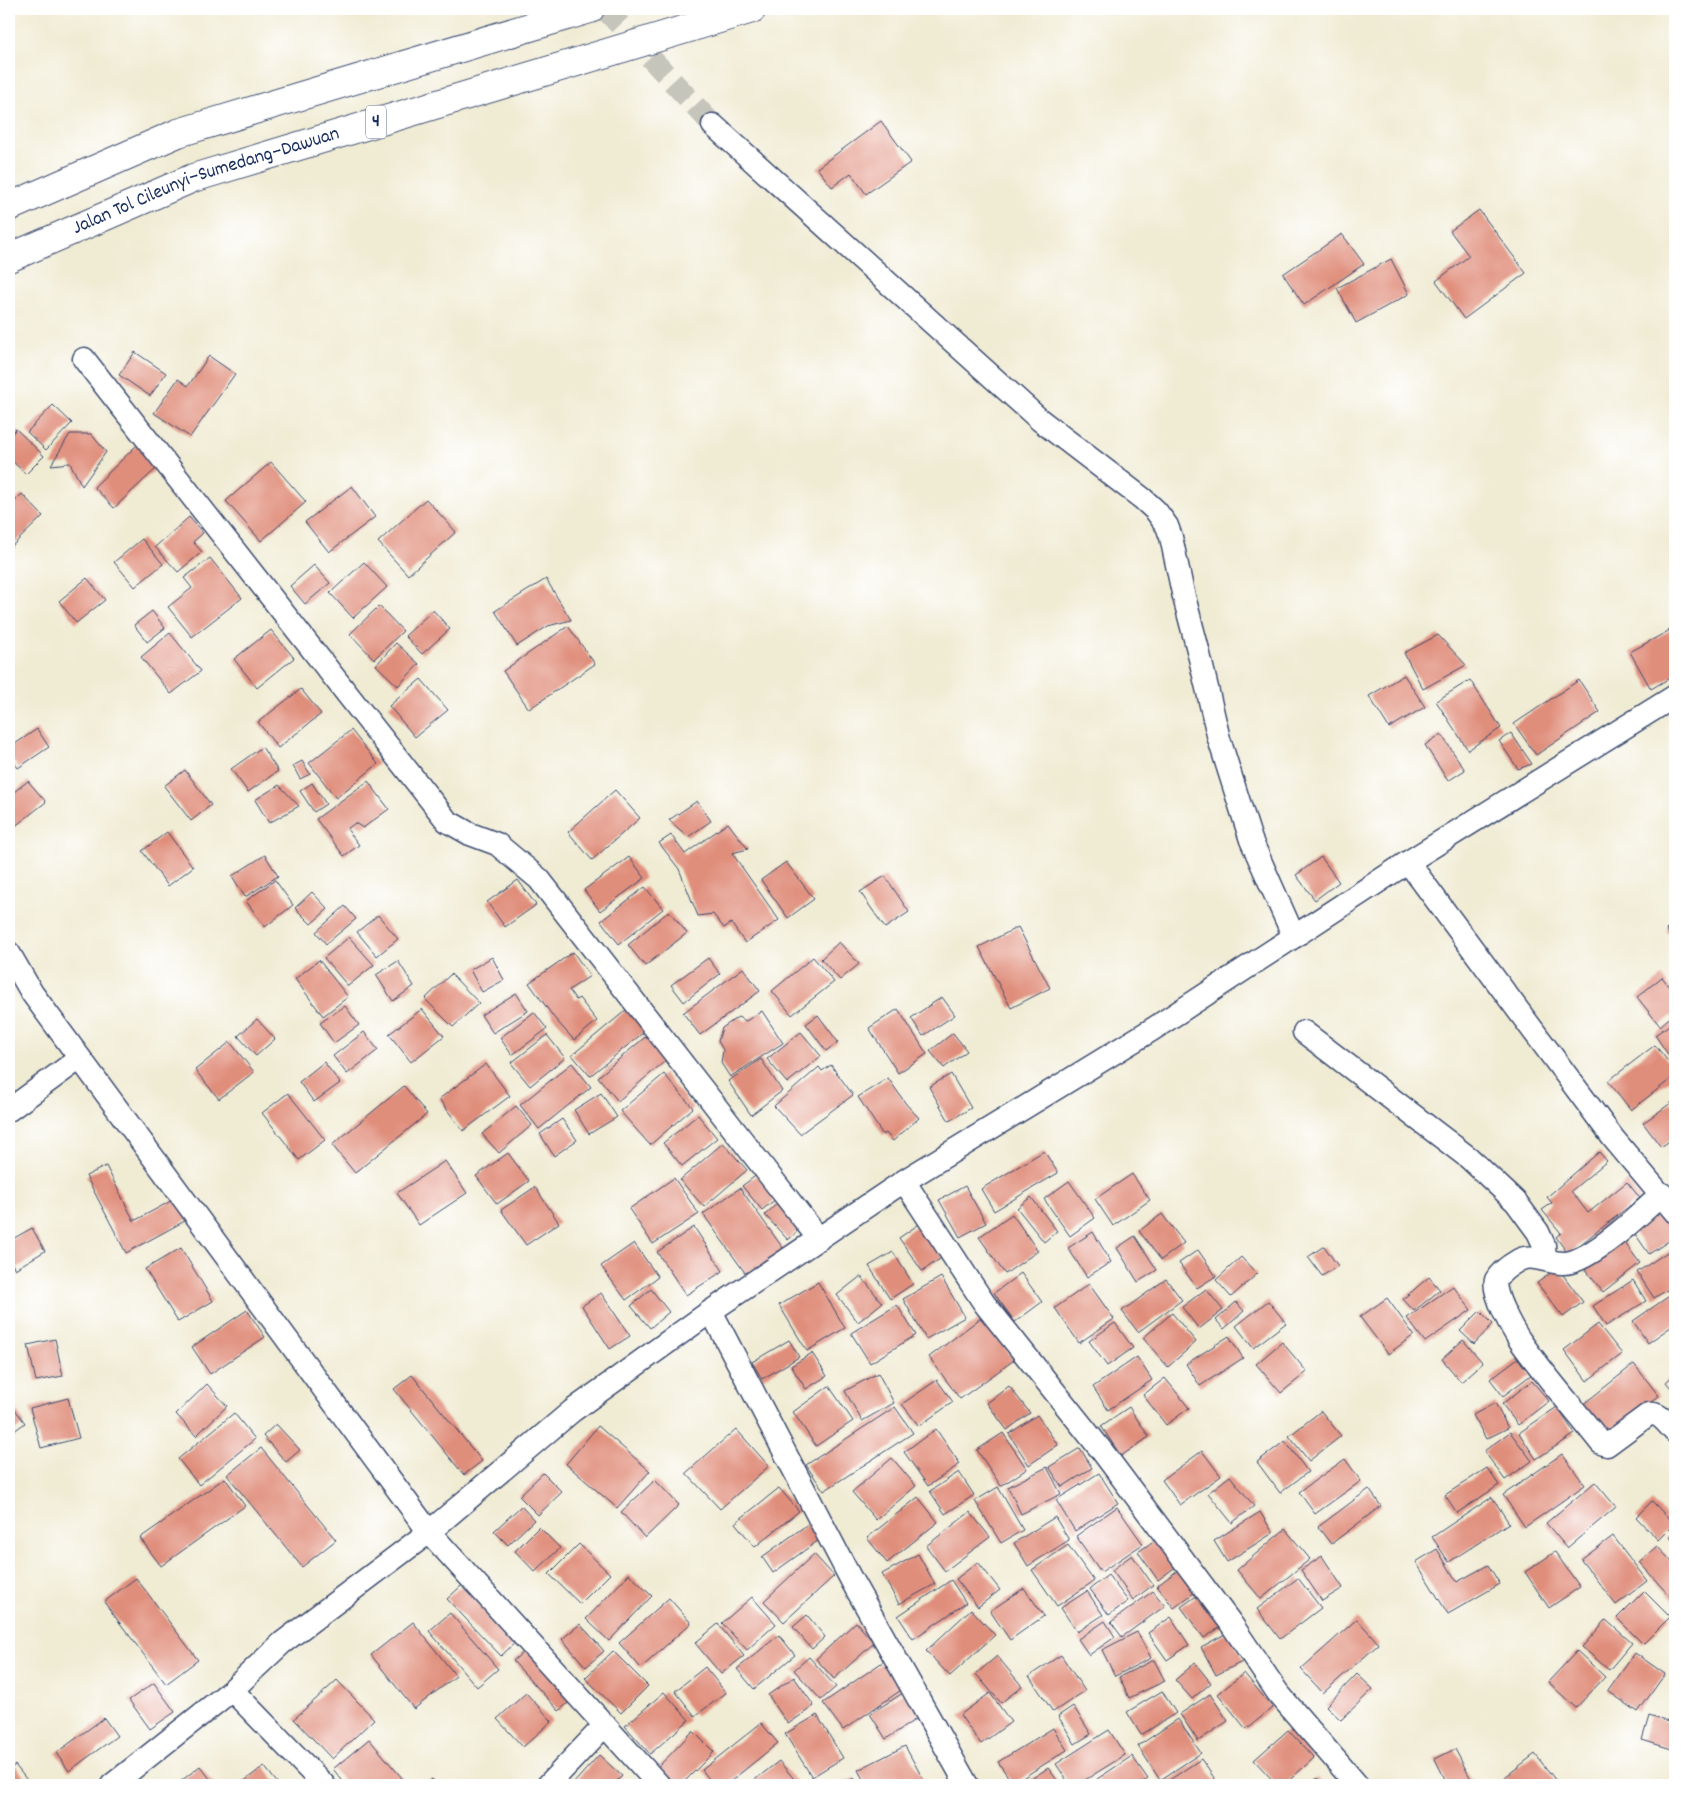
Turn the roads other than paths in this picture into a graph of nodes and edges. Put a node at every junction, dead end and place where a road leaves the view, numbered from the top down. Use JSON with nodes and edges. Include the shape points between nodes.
{"nodes":[{"id":1,"x":590,"y":9,"type":"edge"},
{"id":2,"x":752,"y":9,"type":"edge"},
{"id":3,"x":713,"y":125,"type":"tunnel mouth"},
{"id":4,"x":9,"y":207,"type":"edge"},
{"id":5,"x":9,"y":258,"type":"edge"},
{"id":6,"x":84,"y":359,"type":"dead end"},
{"id":7,"x":1675,"y":696,"type":"edge"},
{"id":8,"x":1408,"y":862,"type":"junction"},
{"id":9,"x":1294,"y":937,"type":"junction"},
{"id":10,"x":9,"y":953,"type":"edge"},
{"id":11,"x":1304,"y":1032,"type":"dead end"},
{"id":12,"x":80,"y":1058,"type":"junction"},
{"id":13,"x":9,"y":1110,"type":"edge"},
{"id":14,"x":904,"y":1181,"type":"junction"},
{"id":15,"x":1669,"y":1203,"type":"edge"},
{"id":16,"x":819,"y":1238,"type":"junction"},
{"id":17,"x":1545,"y":1260,"type":"junction"},
{"id":18,"x":711,"y":1311,"type":"junction"},
{"id":19,"x":1675,"y":1432,"type":"edge"},
{"id":20,"x":429,"y":1532,"type":"junction"},
{"id":21,"x":232,"y":1690,"type":"junction"},
{"id":22,"x":605,"y":1725,"type":"junction"},
{"id":23,"x":112,"y":1785,"type":"edge"},
{"id":24,"x":324,"y":1785,"type":"edge"},
{"id":25,"x":548,"y":1785,"type":"edge"},
{"id":26,"x":659,"y":1785,"type":"edge"},
{"id":27,"x":968,"y":1785,"type":"edge"},
{"id":28,"x":1357,"y":1785,"type":"edge"}],
"edges":[{"from":1,"to":4,"type":"highway","number":"4","via":[[178,133]]},
{"from":2,"to":5,"type":"highway","name":"Jalan Tol Cileunyi–Sumedang–Dawuan","number":"4","via":[[192,178]]},
{"from":3,"to":9,"type":"street","via":[[1040,420],[1156,511],[1171,537],[1219,739],[1248,831]]},
{"from":6,"to":16,"type":"street","via":[[447,821],[497,844],[539,879]]},
{"from":7,"to":8,"type":"street"},
{"from":8,"to":9,"type":"street"},
{"from":8,"to":15,"type":"street","via":[[1613,1138]]},
{"from":9,"to":14,"type":"street","via":[[1145,1034]]},
{"from":10,"to":12,"type":"street","via":[[32,993]]},
{"from":11,"to":17,"type":"street","via":[[1469,1158],[1516,1202],[1538,1232],[1544,1245]]},
{"from":12,"to":13,"type":"street"},
{"from":12,"to":20,"type":"street"},
{"from":14,"to":16,"type":"street"},
{"from":14,"to":28,"type":"street","via":[[984,1303],[1102,1451],[1230,1622],[1278,1693]]},
{"from":15,"to":17,"type":"street","via":[[1591,1254],[1558,1264]]},
{"from":16,"to":18,"type":"street"},
{"from":17,"to":19,"type":"street","via":[[1521,1259],[1496,1280],[1495,1290],[1520,1340],[1601,1444],[1607,1445],[1654,1413]]},
{"from":18,"to":20,"type":"street","via":[[572,1411]]},
{"from":18,"to":27,"type":"street","via":[[852,1581]]},
{"from":20,"to":21,"type":"street","via":[[282,1643]]},
{"from":20,"to":22,"type":"street"},
{"from":21,"to":23,"type":"street"},
{"from":21,"to":24,"type":"street"},
{"from":22,"to":25,"type":"street"},
{"from":22,"to":26,"type":"street"}]}
